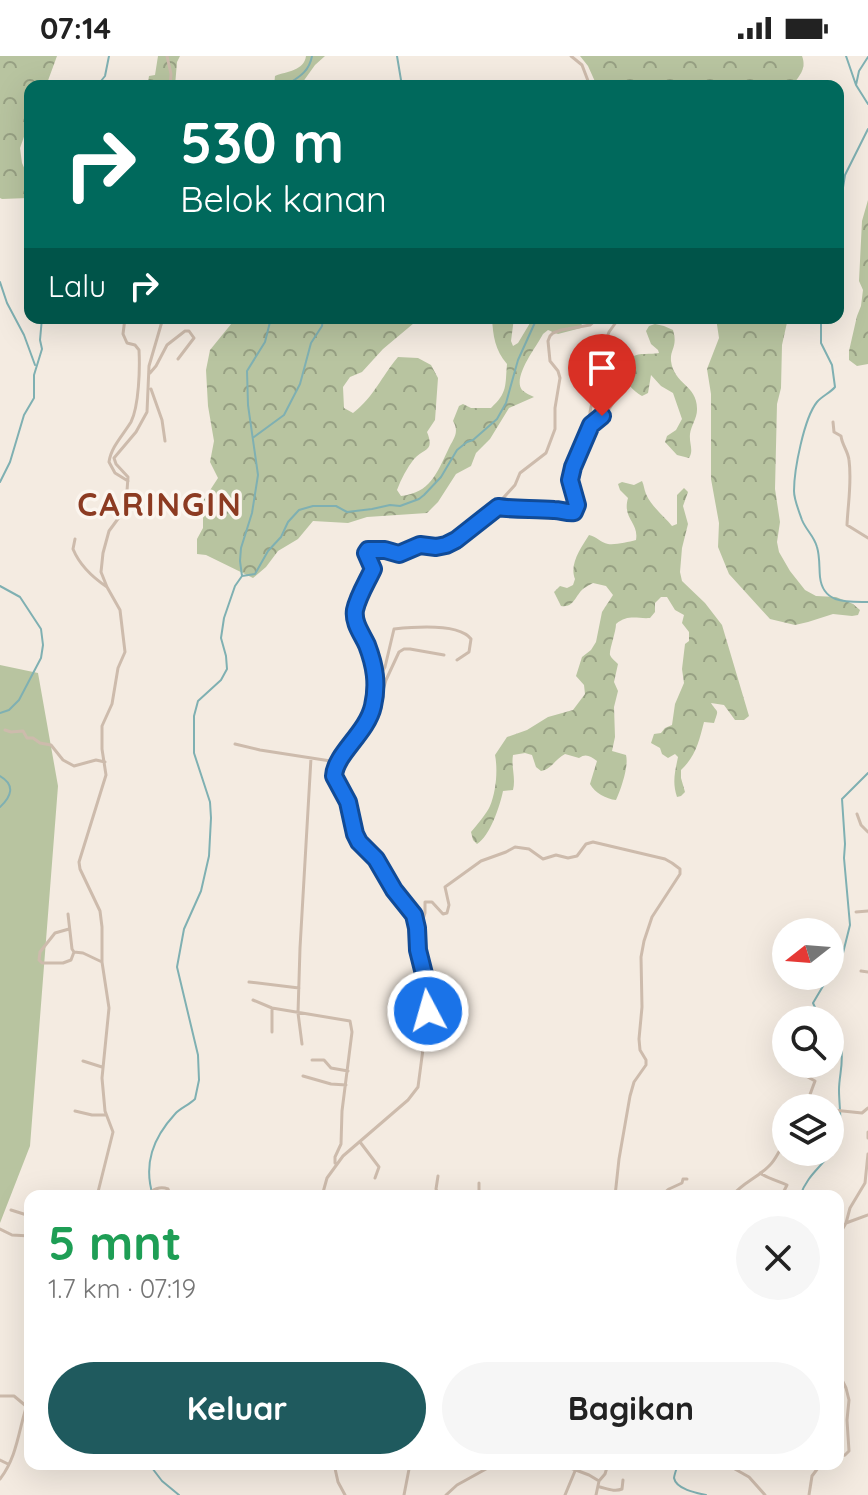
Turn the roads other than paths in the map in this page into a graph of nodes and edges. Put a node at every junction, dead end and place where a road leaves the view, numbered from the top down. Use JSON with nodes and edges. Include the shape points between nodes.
{"nodes":[{"id":1,"x":167,"y":56,"type":"edge"},
{"id":2,"x":571,"y":56,"type":"edge"},
{"id":3,"x":170,"y":80,"type":"edge"},
{"id":4,"x":588,"y":80,"type":"edge"},
{"id":5,"x":124,"y":324,"type":"edge"},
{"id":6,"x":161,"y":324,"type":"edge"},
{"id":7,"x":591,"y":324,"type":"edge"},
{"id":8,"x":615,"y":324,"type":"edge"},
{"id":9,"x":178,"y":359,"type":"dead end"},
{"id":10,"x":150,"y":373,"type":"junction"},
{"id":11,"x":149,"y":385,"type":"junction"},
{"id":12,"x":613,"y":403,"type":"dead end"},
{"id":13,"x":833,"y":422,"type":"dead end"},
{"id":14,"x":591,"y":425,"type":"junction"},
{"id":15,"x":165,"y":441,"type":"dead end"},
{"id":16,"x":128,"y":481,"type":"junction"},
{"id":17,"x":495,"y":507,"type":"junction"},
{"id":18,"x":868,"y":538,"type":"edge"},
{"id":19,"x":75,"y":539,"type":"dead end"},
{"id":20,"x":107,"y":587,"type":"junction"},
{"id":21,"x":444,"y":655,"type":"dead end"},
{"id":22,"x":457,"y":660,"type":"dead end"},
{"id":23,"x":377,"y":681,"type":"junction"},
{"id":24,"x":371,"y":713,"type":"junction"},
{"id":25,"x":5,"y":730,"type":"dead end"},
{"id":26,"x":235,"y":744,"type":"dead end"},
{"id":27,"x":311,"y":758,"type":"junction"},
{"id":28,"x":105,"y":762,"type":"junction"},
{"id":29,"x":337,"y":762,"type":"junction"},
{"id":30,"x":857,"y":814,"type":"dead end"},
{"id":31,"x":868,"y":832,"type":"edge"},
{"id":32,"x":868,"y":911,"type":"edge"},
{"id":33,"x":856,"y":912,"type":"dead end"},
{"id":34,"x":68,"y":914,"type":"dead end"},
{"id":35,"x":69,"y":929,"type":"junction"},
{"id":36,"x":417,"y":937,"type":"junction"},
{"id":37,"x":74,"y":952,"type":"junction"},
{"id":38,"x":102,"y":962,"type":"junction"},
{"id":39,"x":861,"y":971,"type":"dead end"},
{"id":40,"x":868,"y":972,"type":"edge"},
{"id":41,"x":249,"y":982,"type":"dead end"},
{"id":42,"x":299,"y":988,"type":"junction"},
{"id":43,"x":253,"y":1000,"type":"dead end"},
{"id":44,"x":272,"y":1008,"type":"junction"},
{"id":45,"x":298,"y":1013,"type":"junction"},
{"id":46,"x":272,"y":1032,"type":"dead end"},
{"id":47,"x":302,"y":1044,"type":"dead end"},
{"id":48,"x":312,"y":1060,"type":"dead end"},
{"id":49,"x":83,"y":1061,"type":"dead end"},
{"id":50,"x":102,"y":1067,"type":"junction"},
{"id":51,"x":348,"y":1071,"type":"junction"},
{"id":52,"x":303,"y":1076,"type":"dead end"},
{"id":53,"x":810,"y":1078,"type":"edge"},
{"id":54,"x":346,"y":1085,"type":"junction"},
{"id":55,"x":810,"y":1094,"type":"edge"},
{"id":56,"x":868,"y":1108,"type":"edge"},
{"id":57,"x":75,"y":1111,"type":"dead end"},
{"id":58,"x":844,"y":1112,"type":"edge"},
{"id":59,"x":106,"y":1115,"type":"junction"},
{"id":60,"x":868,"y":1132,"type":"edge"},
{"id":61,"x":868,"y":1138,"type":"edge"},
{"id":62,"x":360,"y":1142,"type":"junction"},
{"id":63,"x":868,"y":1154,"type":"edge"},
{"id":64,"x":772,"y":1163,"type":"edge"},
{"id":65,"x":336,"y":1164,"type":"junction"},
{"id":66,"x":760,"y":1173,"type":"junction"},
{"id":67,"x":438,"y":1176,"type":"dead end"},
{"id":68,"x":375,"y":1178,"type":"dead end"},
{"id":69,"x":687,"y":1179,"type":"dead end"},
{"id":70,"x":479,"y":1183,"type":"dead end"},
{"id":71,"x":98,"y":1190,"type":"edge"},
{"id":72,"x":324,"y":1190,"type":"edge"},
{"id":73,"x":436,"y":1190,"type":"edge"},
{"id":74,"x":479,"y":1190,"type":"edge"},
{"id":75,"x":616,"y":1190,"type":"edge"},
{"id":76,"x":668,"y":1190,"type":"edge"},
{"id":77,"x":737,"y":1190,"type":"edge"},
{"id":78,"x":784,"y":1190,"type":"edge"},
{"id":79,"x":11,"y":1210,"type":"dead end"},
{"id":80,"x":24,"y":1214,"type":"edge"},
{"id":81,"x":868,"y":1215,"type":"edge"},
{"id":82,"x":846,"y":1223,"type":"junction"},
{"id":83,"x":844,"y":1226,"type":"edge"},
{"id":84,"x":0,"y":1229,"type":"edge"},
{"id":85,"x":24,"y":1236,"type":"edge"},
{"id":86,"x":844,"y":1388,"type":"edge"},
{"id":87,"x":0,"y":1396,"type":"edge"},
{"id":88,"x":24,"y":1404,"type":"edge"},
{"id":89,"x":24,"y":1416,"type":"edge"},
{"id":90,"x":844,"y":1455,"type":"edge"},
{"id":91,"x":0,"y":1460,"type":"edge"},
{"id":92,"x":8,"y":1464,"type":"junction"},
{"id":93,"x":335,"y":1470,"type":"edge"},
{"id":94,"x":409,"y":1470,"type":"edge"},
{"id":95,"x":484,"y":1470,"type":"edge"},
{"id":96,"x":606,"y":1470,"type":"edge"},
{"id":97,"x":736,"y":1470,"type":"edge"},
{"id":98,"x":816,"y":1470,"type":"edge"},
{"id":99,"x":575,"y":1471,"type":"joint"},
{"id":100,"x":0,"y":1479,"type":"edge"},
{"id":101,"x":623,"y":1480,"type":"dead end"},
{"id":102,"x":599,"y":1484,"type":"junction"},
{"id":103,"x":345,"y":1495,"type":"edge"},
{"id":104,"x":404,"y":1495,"type":"edge"},
{"id":105,"x":446,"y":1495,"type":"edge"},
{"id":106,"x":565,"y":1495,"type":"edge"},
{"id":107,"x":596,"y":1495,"type":"edge"},
{"id":108,"x":765,"y":1495,"type":"edge"},
{"id":109,"x":809,"y":1495,"type":"edge"}],
"edges":[{"from":1,"to":3,"type":"street"},
{"from":2,"to":4,"type":"street"},
{"from":5,"to":16,"type":"street","via":[[125,341],[139,350],[135,410],[109,462]]},
{"from":6,"to":10,"type":"street"},
{"from":7,"to":17,"type":"street","via":[[550,336],[550,361],[560,378],[555,429],[546,453],[520,473]]},
{"from":8,"to":14,"type":"street","via":[[603,349]]},
{"from":9,"to":10,"type":"street","via":[[194,338],[189,331],[167,345]]},
{"from":10,"to":11,"type":"street"},
{"from":11,"to":15,"type":"street"},
{"from":11,"to":16,"type":"street","via":[[141,425],[114,458]]},
{"from":12,"to":14,"type":"street"},
{"from":13,"to":18,"type":"street","via":[[848,455],[847,525]]},
{"from":14,"to":17,"type":"street","via":[[570,476],[574,512]]},
{"from":16,"to":20,"type":"street","via":[[123,512],[109,531],[103,553],[101,572]]},
{"from":17,"to":23,"type":"street","via":[[446,545],[420,545],[399,554],[367,551],[373,569],[355,614]]},
{"from":19,"to":20,"type":"street","via":[[73,549],[81,564]]},
{"from":20,"to":28,"type":"street","via":[[119,608],[125,652],[102,726]]},
{"from":21,"to":24,"type":"street","via":[[401,651]]},
{"from":22,"to":23,"type":"street","via":[[469,652],[471,639],[463,631],[394,629]]},
{"from":23,"to":24,"type":"street"},
{"from":24,"to":29,"type":"street"},
{"from":25,"to":28,"type":"street","via":[[23,731],[27,738],[51,745],[74,766]]},
{"from":26,"to":27,"type":"street"},
{"from":27,"to":29,"type":"street"},
{"from":27,"to":42,"type":"street"},
{"from":28,"to":38,"type":"street","via":[[106,775],[79,862],[100,911]]},
{"from":29,"to":36,"type":"street","via":[[334,779],[348,802],[355,834],[414,915]]},
{"from":30,"to":31,"type":"street"},
{"from":32,"to":33,"type":"street"},
{"from":34,"to":35,"type":"street"},
{"from":35,"to":37,"type":"street"},
{"from":35,"to":37,"type":"street","via":[[55,933],[39,960],[63,963]]},
{"from":36,"to":62,"type":"street","via":[[428,990],[418,1087]]},
{"from":36,"to":75,"type":"street","via":[[425,902],[446,914],[445,887],[481,861],[515,847],[543,859],[568,858],[593,842],[665,859],[680,869],[652,917],[641,957],[639,1039],[646,1065],[630,1096]]},
{"from":37,"to":38,"type":"street"},
{"from":38,"to":50,"type":"street","via":[[109,1014]]},
{"from":39,"to":40,"type":"street"},
{"from":41,"to":42,"type":"street"},
{"from":42,"to":45,"type":"street"},
{"from":43,"to":44,"type":"street"},
{"from":44,"to":45,"type":"street"},
{"from":44,"to":46,"type":"street"},
{"from":45,"to":47,"type":"street"},
{"from":45,"to":51,"type":"street","via":[[350,1021]]},
{"from":48,"to":51,"type":"street"},
{"from":49,"to":50,"type":"street"},
{"from":50,"to":59,"type":"street"},
{"from":51,"to":54,"type":"street"},
{"from":52,"to":54,"type":"street"},
{"from":53,"to":55,"type":"street","via":[[815,1081]]},
{"from":54,"to":65,"type":"street"},
{"from":56,"to":58,"type":"street","via":[[862,1113]]},
{"from":57,"to":59,"type":"street"},
{"from":59,"to":71,"type":"street","via":[[113,1132]]},
{"from":60,"to":61,"type":"street"},
{"from":62,"to":65,"type":"street"},
{"from":62,"to":68,"type":"street","via":[[380,1168]]},
{"from":63,"to":82,"type":"street","via":[[865,1183]]},
{"from":64,"to":66,"type":"street"},
{"from":65,"to":72,"type":"street"},
{"from":66,"to":77,"type":"street"},
{"from":66,"to":78,"type":"street","via":[[787,1185]]},
{"from":67,"to":73,"type":"street"},
{"from":69,"to":76,"type":"street"},
{"from":70,"to":74,"type":"street"},
{"from":79,"to":80,"type":"street"},
{"from":81,"to":82,"type":"street"},
{"from":82,"to":83,"type":"street"},
{"from":84,"to":85,"type":"street"},
{"from":86,"to":90,"type":"street","via":[[849,1400],[849,1451]]},
{"from":87,"to":88,"type":"street","via":[[13,1395]]},
{"from":89,"to":92,"type":"street"},
{"from":91,"to":92,"type":"street"},
{"from":92,"to":100,"type":"street"},
{"from":93,"to":103,"type":"street"},
{"from":94,"to":104,"type":"street"},
{"from":95,"to":105,"type":"street"},
{"from":96,"to":102,"type":"street"},
{"from":97,"to":108,"type":"street"},
{"from":98,"to":109,"type":"street"},
{"from":99,"to":102,"type":"street"},
{"from":99,"to":106,"type":"street"},
{"from":101,"to":102,"type":"street","via":[[620,1490]]},
{"from":102,"to":107,"type":"street"}]}
